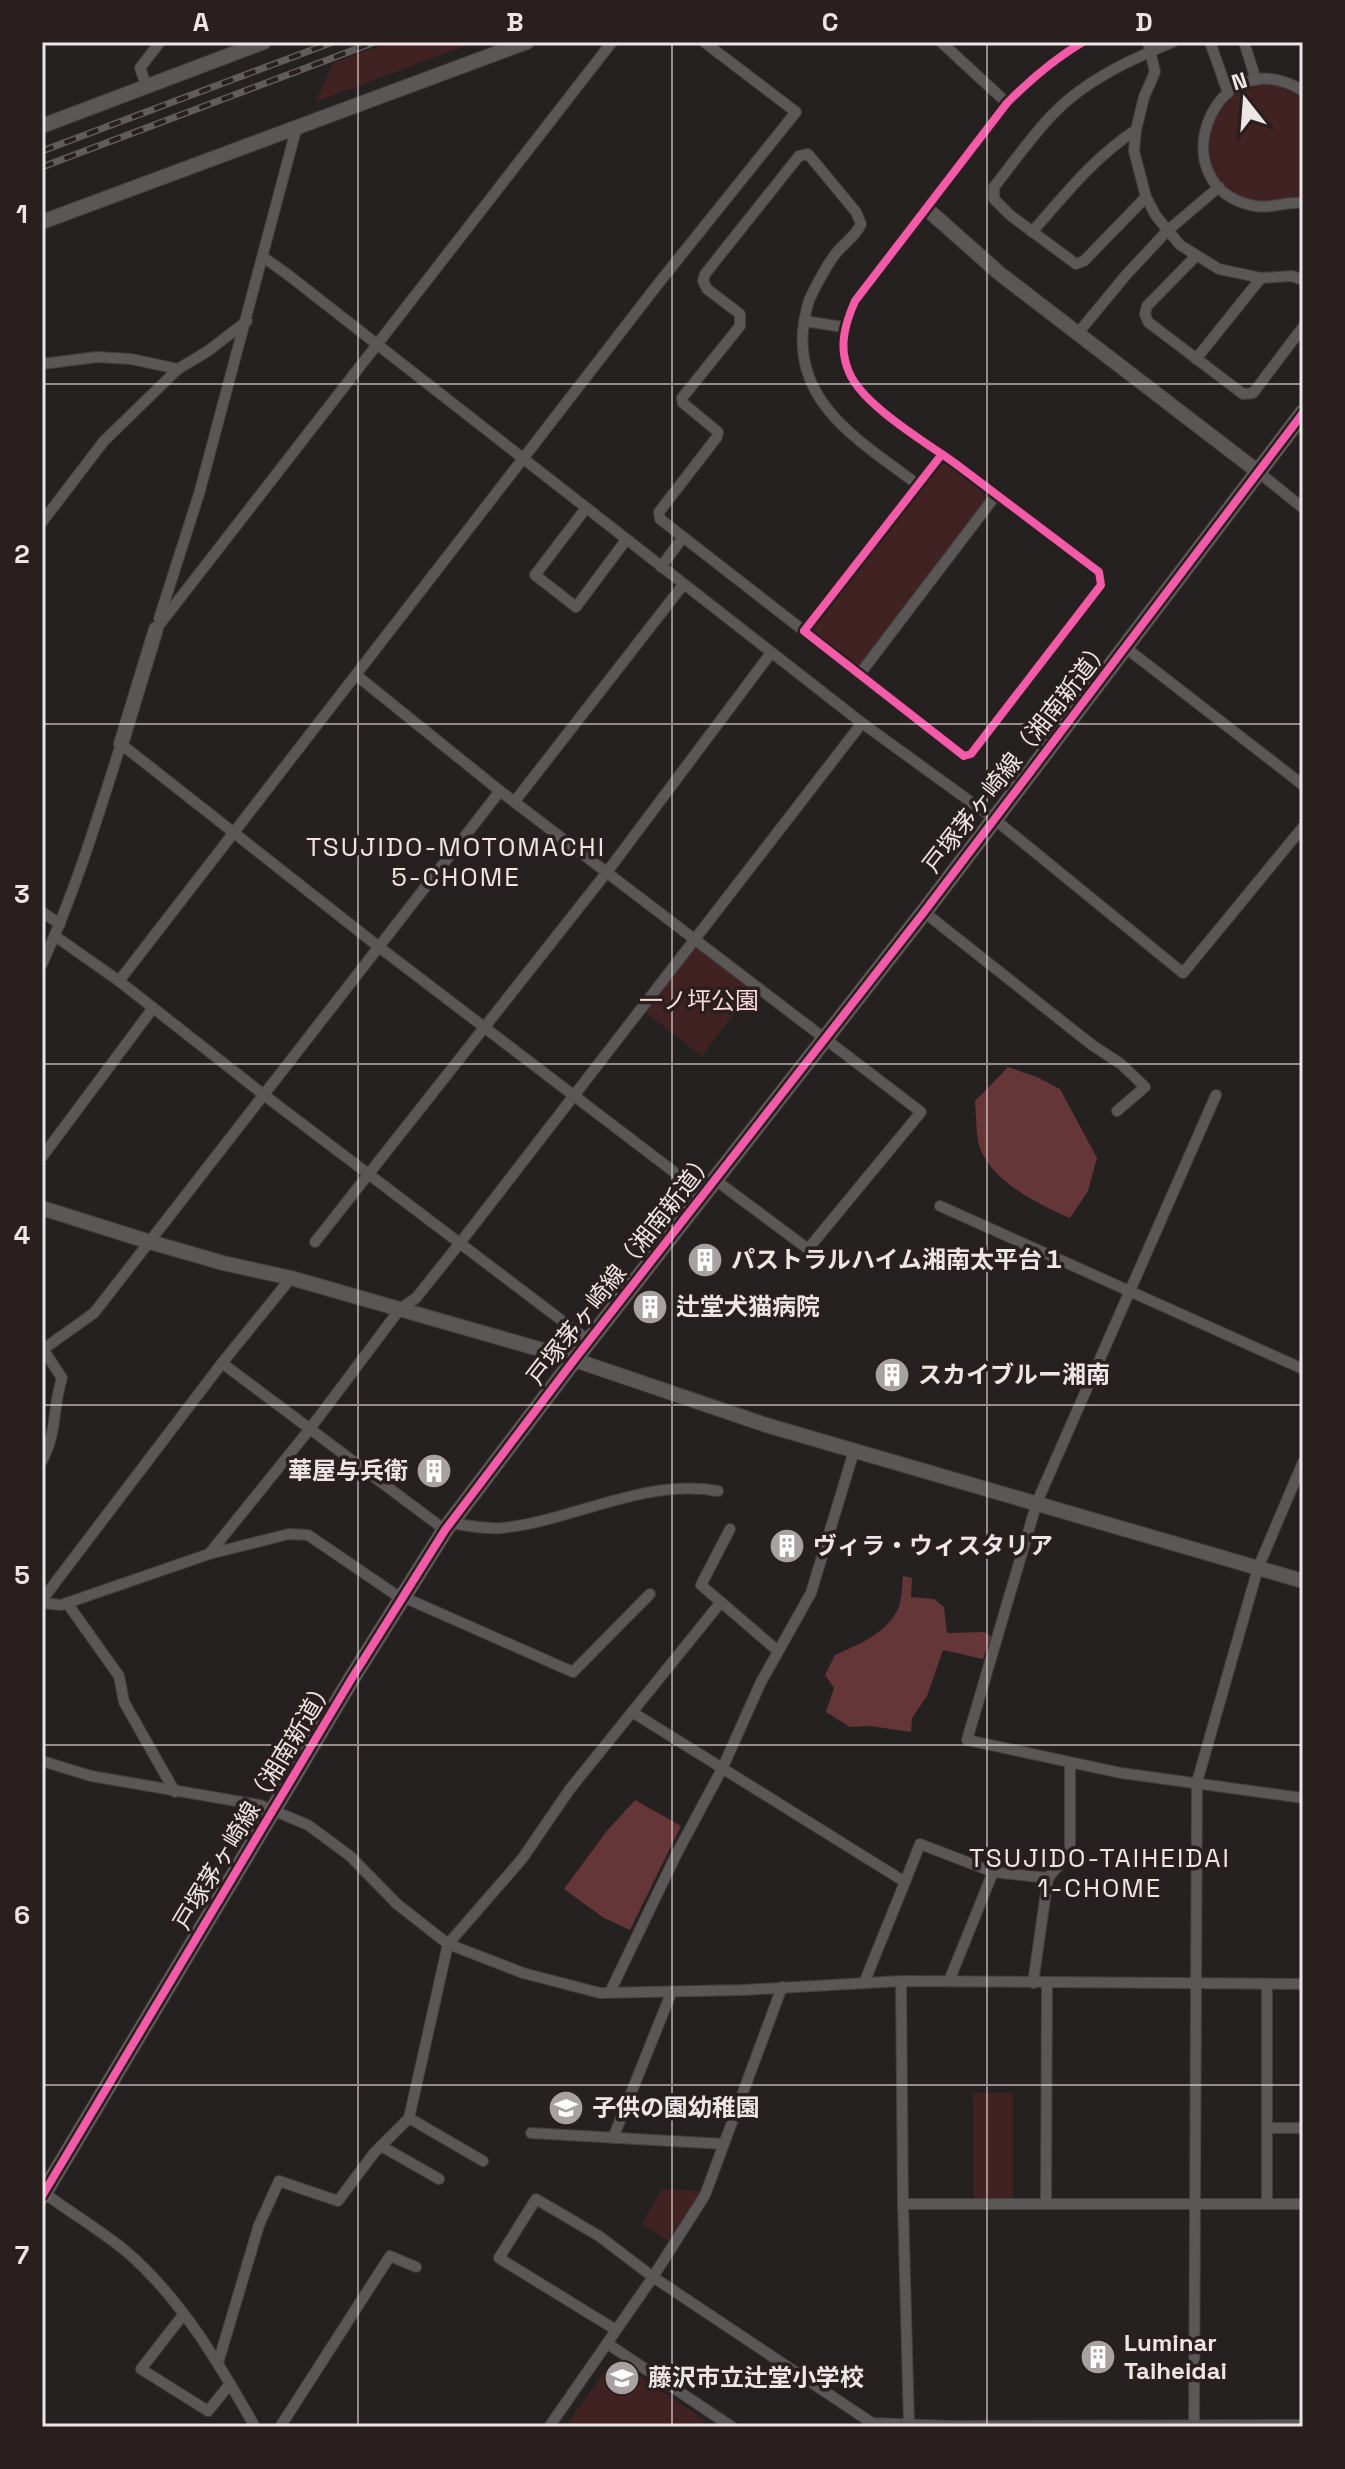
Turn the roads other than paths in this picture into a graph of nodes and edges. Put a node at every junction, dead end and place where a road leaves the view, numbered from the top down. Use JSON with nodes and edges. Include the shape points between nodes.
{"nodes":[{"id":1,"x":160,"y":42,"type":"edge"},
{"id":2,"x":264,"y":42,"type":"edge"},
{"id":3,"x":527,"y":42,"type":"edge"},
{"id":4,"x":612,"y":42,"type":"edge"},
{"id":5,"x":704,"y":42,"type":"edge"},
{"id":6,"x":941,"y":42,"type":"edge"},
{"id":7,"x":1083,"y":42,"type":"edge"},
{"id":8,"x":1173,"y":42,"type":"edge"},
{"id":9,"x":1210,"y":42,"type":"edge"},
{"id":10,"x":1244,"y":42,"type":"edge"},
{"id":11,"x":1150,"y":47,"type":"edge"},
{"id":12,"x":1256,"y":80,"type":"junction"},
{"id":13,"x":147,"y":87,"type":"junction"},
{"id":14,"x":1303,"y":91,"type":"edge"},
{"id":15,"x":1228,"y":93,"type":"junction"},
{"id":16,"x":1007,"y":103,"type":"junction"},
{"id":17,"x":42,"y":126,"type":"edge"},
{"id":18,"x":297,"y":126,"type":"junction"},
{"id":19,"x":1136,"y":130,"type":"junction"},
{"id":20,"x":1219,"y":187,"type":"junction"},
{"id":21,"x":1146,"y":197,"type":"junction"},
{"id":22,"x":1303,"y":203,"type":"edge"},
{"id":23,"x":927,"y":209,"type":"junction"},
{"id":24,"x":42,"y":222,"type":"edge"},
{"id":25,"x":1167,"y":231,"type":"junction"},
{"id":26,"x":1032,"y":232,"type":"junction"},
{"id":27,"x":1196,"y":256,"type":"junction"},
{"id":28,"x":263,"y":257,"type":"junction"},
{"id":29,"x":1261,"y":278,"type":"junction"},
{"id":30,"x":1303,"y":280,"type":"edge"},
{"id":31,"x":247,"y":321,"type":"junction"},
{"id":32,"x":804,"y":321,"type":"junction"},
{"id":33,"x":843,"y":327,"type":"junction"},
{"id":34,"x":1303,"y":327,"type":"edge"},
{"id":35,"x":1078,"y":333,"type":"junction"},
{"id":36,"x":377,"y":344,"type":"junction"},
{"id":37,"x":1196,"y":359,"type":"junction"},
{"id":38,"x":42,"y":364,"type":"edge"},
{"id":39,"x":178,"y":369,"type":"junction"},
{"id":40,"x":1303,"y":413,"type":"edge"},
{"id":41,"x":942,"y":454,"type":"junction"},
{"id":42,"x":523,"y":459,"type":"junction"},
{"id":43,"x":1257,"y":471,"type":"junction"},
{"id":44,"x":918,"y":485,"type":"junction"},
{"id":45,"x":996,"y":495,"type":"junction"},
{"id":46,"x":586,"y":508,"type":"junction"},
{"id":47,"x":1303,"y":508,"type":"edge"},
{"id":48,"x":42,"y":522,"type":"edge"},
{"id":49,"x":683,"y":537,"type":"junction"},
{"id":50,"x":626,"y":540,"type":"junction"},
{"id":51,"x":661,"y":567,"type":"junction"},
{"id":52,"x":683,"y":585,"type":"junction"},
{"id":53,"x":156,"y":629,"type":"junction"},
{"id":54,"x":804,"y":631,"type":"junction"},
{"id":55,"x":1126,"y":648,"type":"junction"},
{"id":56,"x":771,"y":653,"type":"junction"},
{"id":57,"x":356,"y":675,"type":"junction"},
{"id":58,"x":859,"y":675,"type":"junction"},
{"id":59,"x":862,"y":723,"type":"junction"},
{"id":60,"x":121,"y":744,"type":"junction"},
{"id":61,"x":1303,"y":785,"type":"edge"},
{"id":62,"x":500,"y":791,"type":"junction"},
{"id":63,"x":515,"y":801,"type":"junction"},
{"id":64,"x":993,"y":818,"type":"junction"},
{"id":65,"x":1303,"y":827,"type":"edge"},
{"id":66,"x":233,"y":834,"type":"junction"},
{"id":67,"x":607,"y":872,"type":"junction"},
{"id":68,"x":42,"y":912,"type":"edge"},
{"id":69,"x":924,"y":912,"type":"junction"},
{"id":70,"x":60,"y":924,"type":"junction"},
{"id":71,"x":55,"y":936,"type":"junction"},
{"id":72,"x":696,"y":938,"type":"junction"},
{"id":73,"x":379,"y":947,"type":"junction"},
{"id":74,"x":42,"y":964,"type":"edge"},
{"id":75,"x":119,"y":981,"type":"junction"},
{"id":76,"x":153,"y":1008,"type":"junction"},
{"id":77,"x":482,"y":1027,"type":"junction"},
{"id":78,"x":825,"y":1039,"type":"junction"},
{"id":79,"x":264,"y":1095,"type":"junction"},
{"id":80,"x":1216,"y":1095,"type":"dead end"},
{"id":81,"x":573,"y":1096,"type":"junction"},
{"id":82,"x":1117,"y":1111,"type":"dead end"},
{"id":83,"x":42,"y":1157,"type":"edge"},
{"id":84,"x":368,"y":1174,"type":"junction"},
{"id":85,"x":714,"y":1179,"type":"junction"},
{"id":86,"x":703,"y":1194,"type":"junction"},
{"id":87,"x":940,"y":1206,"type":"dead end"},
{"id":88,"x":42,"y":1208,"type":"edge"},
{"id":89,"x":150,"y":1242,"type":"junction"},
{"id":90,"x":315,"y":1242,"type":"dead end"},
{"id":91,"x":460,"y":1243,"type":"junction"},
{"id":92,"x":291,"y":1278,"type":"junction"},
{"id":93,"x":1129,"y":1291,"type":"junction"},
{"id":94,"x":400,"y":1309,"type":"junction"},
{"id":95,"x":589,"y":1341,"type":"junction"},
{"id":96,"x":43,"y":1350,"type":"edge"},
{"id":97,"x":574,"y":1360,"type":"junction"},
{"id":98,"x":222,"y":1363,"type":"junction"},
{"id":99,"x":1303,"y":1369,"type":"edge"},
{"id":100,"x":309,"y":1430,"type":"junction"},
{"id":101,"x":854,"y":1451,"type":"junction"},
{"id":102,"x":42,"y":1461,"type":"edge"},
{"id":103,"x":1303,"y":1462,"type":"edge"},
{"id":104,"x":718,"y":1491,"type":"dead end"},
{"id":105,"x":1037,"y":1502,"type":"junction"},
{"id":106,"x":448,"y":1526,"type":"junction"},
{"id":107,"x":730,"y":1529,"type":"dead end"},
{"id":108,"x":209,"y":1554,"type":"junction"},
{"id":109,"x":1258,"y":1568,"type":"junction"},
{"id":110,"x":1303,"y":1581,"type":"edge"},
{"id":111,"x":650,"y":1594,"type":"dead end"},
{"id":112,"x":403,"y":1598,"type":"junction"},
{"id":113,"x":42,"y":1602,"type":"edge"},
{"id":114,"x":721,"y":1602,"type":"junction"},
{"id":115,"x":67,"y":1603,"type":"junction"},
{"id":116,"x":778,"y":1651,"type":"junction"},
{"id":117,"x":632,"y":1712,"type":"junction"},
{"id":118,"x":42,"y":1761,"type":"edge"},
{"id":119,"x":1070,"y":1763,"type":"junction"},
{"id":120,"x":722,"y":1769,"type":"junction"},
{"id":121,"x":1197,"y":1782,"type":"junction"},
{"id":122,"x":175,"y":1792,"type":"junction"},
{"id":123,"x":1303,"y":1798,"type":"edge"},
{"id":124,"x":274,"y":1811,"type":"junction"},
{"id":125,"x":993,"y":1872,"type":"junction"},
{"id":126,"x":1048,"y":1878,"type":"junction"},
{"id":127,"x":905,"y":1882,"type":"junction"},
{"id":128,"x":448,"y":1944,"type":"junction"},
{"id":129,"x":901,"y":1981,"type":"junction"},
{"id":130,"x":949,"y":1981,"type":"junction"},
{"id":131,"x":1047,"y":1982,"type":"junction"},
{"id":132,"x":864,"y":1983,"type":"junction"},
{"id":133,"x":1033,"y":1983,"type":"junction"},
{"id":134,"x":1197,"y":1983,"type":"junction"},
{"id":135,"x":1303,"y":1984,"type":"edge"},
{"id":136,"x":1267,"y":1985,"type":"junction"},
{"id":137,"x":782,"y":1987,"type":"junction"},
{"id":138,"x":672,"y":1991,"type":"junction"},
{"id":139,"x":610,"y":1992,"type":"junction"},
{"id":140,"x":409,"y":2118,"type":"junction"},
{"id":141,"x":1267,"y":2128,"type":"junction"},
{"id":142,"x":1303,"y":2128,"type":"edge"},
{"id":143,"x":531,"y":2133,"type":"dead end"},
{"id":144,"x":613,"y":2138,"type":"junction"},
{"id":145,"x":724,"y":2144,"type":"junction"},
{"id":146,"x":381,"y":2146,"type":"junction"},
{"id":147,"x":483,"y":2161,"type":"dead end"},
{"id":148,"x":439,"y":2179,"type":"dead end"},
{"id":149,"x":43,"y":2193,"type":"edge"},
{"id":150,"x":903,"y":2204,"type":"junction"},
{"id":151,"x":1046,"y":2204,"type":"junction"},
{"id":152,"x":1197,"y":2204,"type":"junction"},
{"id":153,"x":1267,"y":2204,"type":"junction"},
{"id":154,"x":1303,"y":2204,"type":"edge"},
{"id":155,"x":416,"y":2267,"type":"dead end"},
{"id":156,"x":653,"y":2277,"type":"junction"},
{"id":157,"x":183,"y":2315,"type":"junction"},
{"id":158,"x":616,"y":2330,"type":"junction"},
{"id":159,"x":608,"y":2344,"type":"junction"},
{"id":160,"x":218,"y":2363,"type":"junction"},
{"id":161,"x":230,"y":2384,"type":"junction"},
{"id":162,"x":909,"y":2424,"type":"junction"},
{"id":163,"x":870,"y":2425,"type":"edge"},
{"id":164,"x":1303,"y":2425,"type":"edge"},
{"id":165,"x":1022,"y":2426,"type":"edge"},
{"id":166,"x":1194,"y":2426,"type":"edge"},
{"id":167,"x":255,"y":2427,"type":"edge"},
{"id":168,"x":280,"y":2427,"type":"edge"},
{"id":169,"x":549,"y":2427,"type":"edge"},
{"id":170,"x":732,"y":2427,"type":"edge"},
{"id":171,"x":952,"y":2427,"type":"edge"}],
"edges":[{"from":1,"to":13,"type":"street","via":[[140,68]]},
{"from":2,"to":13,"type":"street"},
{"from":3,"to":18,"type":"street"},
{"from":4,"to":36,"type":"street"},
{"from":5,"to":42,"type":"street","via":[[796,112]]},
{"from":6,"to":16,"type":"street"},
{"from":7,"to":16,"type":"street"},
{"from":8,"to":11,"type":"street"},
{"from":9,"to":15,"type":"street"},
{"from":10,"to":12,"type":"street"},
{"from":11,"to":19,"type":"street","via":[[1155,72]]},
{"from":11,"to":26,"type":"street","via":[[1088,84],[1053,114],[994,187],[994,199]]},
{"from":12,"to":14,"type":"street","via":[[1277,79]]},
{"from":12,"to":15,"type":"street"},
{"from":13,"to":17,"type":"street"},
{"from":15,"to":20,"type":"street","via":[[1212,109],[1202,142],[1206,164]]},
{"from":16,"to":23,"type":"street"},
{"from":18,"to":24,"type":"street"},
{"from":18,"to":28,"type":"street"},
{"from":19,"to":21,"type":"street","via":[[1134,151]]},
{"from":19,"to":26,"type":"street","via":[[1087,169]]},
{"from":20,"to":22,"type":"street","via":[[1253,206]]},
{"from":20,"to":25,"type":"street"},
{"from":21,"to":25,"type":"street"},
{"from":21,"to":26,"type":"street","via":[[1076,264]]},
{"from":23,"to":33,"type":"street","via":[[855,301]]},
{"from":23,"to":35,"type":"street"},
{"from":25,"to":27,"type":"street"},
{"from":25,"to":35,"type":"street"},
{"from":27,"to":29,"type":"street","via":[[1219,269]]},
{"from":27,"to":37,"type":"street","via":[[1145,314],[1148,322]]},
{"from":28,"to":31,"type":"street"},
{"from":28,"to":36,"type":"street"},
{"from":29,"to":30,"type":"street"},
{"from":29,"to":37,"type":"street"},
{"from":31,"to":39,"type":"street"},
{"from":31,"to":53,"type":"street"},
{"from":32,"to":33,"type":"street"},
{"from":32,"to":44,"type":"street","via":[[807,372],[821,404]]},
{"from":32,"to":49,"type":"street","via":[[809,298],[837,251],[861,224],[808,154],[799,156],[705,274],[707,289],[741,319],[682,398],[718,432],[659,512],[660,519]]},
{"from":33,"to":41,"type":"street","via":[[849,372],[859,389]]},
{"from":34,"to":37,"type":"street","via":[[1253,393],[1243,394]]},
{"from":35,"to":43,"type":"street"},
{"from":36,"to":42,"type":"street"},
{"from":36,"to":53,"type":"street"},
{"from":38,"to":39,"type":"street","via":[[97,357]]},
{"from":39,"to":48,"type":"street","via":[[104,441]]},
{"from":40,"to":43,"type":"main road","name":"戸塚茅ヶ崎線（湘南新道）"},
{"from":41,"to":44,"type":"street"},
{"from":41,"to":45,"type":"street"},
{"from":42,"to":46,"type":"street"},
{"from":42,"to":57,"type":"street"},
{"from":43,"to":47,"type":"street"},
{"from":43,"to":55,"type":"main road","name":"戸塚茅ヶ崎線（湘南新道）"},
{"from":44,"to":54,"type":"street"},
{"from":45,"to":58,"type":"street"},
{"from":45,"to":58,"type":"street","via":[[1099,572],[1101,585],[971,754],[964,756]]},
{"from":46,"to":50,"type":"street"},
{"from":46,"to":50,"type":"street","via":[[535,575],[576,607]]},
{"from":49,"to":51,"type":"street"},
{"from":49,"to":54,"type":"street"},
{"from":50,"to":51,"type":"street"},
{"from":51,"to":52,"type":"street"},
{"from":52,"to":56,"type":"street"},
{"from":52,"to":63,"type":"street"},
{"from":53,"to":60,"type":"street"},
{"from":54,"to":58,"type":"street"},
{"from":55,"to":61,"type":"street"},
{"from":55,"to":64,"type":"main road","name":"戸塚茅ヶ崎線（湘南新道）"},
{"from":56,"to":59,"type":"street"},
{"from":56,"to":67,"type":"street"},
{"from":57,"to":62,"type":"street"},
{"from":57,"to":66,"type":"street"},
{"from":59,"to":64,"type":"street"},
{"from":59,"to":72,"type":"street"},
{"from":60,"to":66,"type":"street"},
{"from":60,"to":70,"type":"street"},
{"from":62,"to":63,"type":"street"},
{"from":62,"to":73,"type":"street"},
{"from":63,"to":67,"type":"street"},
{"from":64,"to":65,"type":"street","via":[[1183,973]]},
{"from":64,"to":69,"type":"main road","name":"戸塚茅ヶ崎線（湘南新道）"},
{"from":66,"to":73,"type":"street"},
{"from":66,"to":75,"type":"street"},
{"from":67,"to":72,"type":"street"},
{"from":67,"to":77,"type":"street"},
{"from":68,"to":70,"type":"street"},
{"from":69,"to":78,"type":"main road","name":"戸塚茅ヶ崎線（湘南新道）"},
{"from":69,"to":82,"type":"street","via":[[1145,1087]]},
{"from":70,"to":71,"type":"street"},
{"from":71,"to":74,"type":"street"},
{"from":71,"to":75,"type":"street"},
{"from":72,"to":78,"type":"street"},
{"from":72,"to":81,"type":"street"},
{"from":73,"to":77,"type":"street"},
{"from":73,"to":79,"type":"street"},
{"from":75,"to":76,"type":"street"},
{"from":76,"to":79,"type":"street"},
{"from":76,"to":83,"type":"street"},
{"from":77,"to":81,"type":"street"},
{"from":77,"to":84,"type":"street"},
{"from":78,"to":85,"type":"main road","name":"戸塚茅ヶ崎線（湘南新道）"},
{"from":78,"to":85,"type":"street","via":[[921,1112],[808,1249]]},
{"from":79,"to":84,"type":"street"},
{"from":79,"to":89,"type":"street"},
{"from":80,"to":93,"type":"street"},
{"from":81,"to":86,"type":"street"},
{"from":81,"to":91,"type":"street"},
{"from":84,"to":90,"type":"street"},
{"from":84,"to":91,"type":"street"},
{"from":85,"to":86,"type":"main road","name":"戸塚茅ヶ崎線（湘南新道）"},
{"from":86,"to":95,"type":"main road","name":"戸塚茅ヶ崎線（湘南新道）"},
{"from":87,"to":93,"type":"street"},
{"from":88,"to":89,"type":"street"},
{"from":89,"to":92,"type":"street"},
{"from":89,"to":96,"type":"street","via":[[94,1313]]},
{"from":91,"to":94,"type":"street","via":[[416,1298]]},
{"from":91,"to":95,"type":"street"},
{"from":92,"to":94,"type":"street"},
{"from":92,"to":98,"type":"street"},
{"from":93,"to":99,"type":"street"},
{"from":93,"to":105,"type":"street"},
{"from":94,"to":97,"type":"street"},
{"from":94,"to":100,"type":"street"},
{"from":95,"to":97,"type":"main road","name":"戸塚茅ヶ崎線（湘南新道）"},
{"from":96,"to":102,"type":"street","via":[[62,1378],[55,1400],[56,1426]]},
{"from":97,"to":101,"type":"street"},
{"from":97,"to":106,"type":"main road","name":"戸塚茅ヶ崎線（湘南新道）"},
{"from":98,"to":100,"type":"street"},
{"from":98,"to":113,"type":"street"},
{"from":100,"to":106,"type":"street"},
{"from":100,"to":108,"type":"street"},
{"from":101,"to":105,"type":"street"},
{"from":101,"to":116,"type":"street","via":[[811,1593]]},
{"from":103,"to":109,"type":"street"},
{"from":104,"to":106,"type":"street","via":[[666,1488],[500,1528]]},
{"from":105,"to":109,"type":"street"},
{"from":105,"to":119,"type":"street","via":[[967,1740]]},
{"from":106,"to":112,"type":"main road","name":"戸塚茅ヶ崎線（湘南新道）"},
{"from":107,"to":114,"type":"street","via":[[701,1585]]},
{"from":108,"to":112,"type":"street","via":[[289,1534],[308,1535]]},
{"from":108,"to":115,"type":"street"},
{"from":109,"to":110,"type":"street"},
{"from":109,"to":121,"type":"street"},
{"from":111,"to":112,"type":"street","via":[[573,1672]]},
{"from":112,"to":124,"type":"main road","name":"戸塚茅ヶ崎線（湘南新道）"},
{"from":113,"to":115,"type":"street"},
{"from":114,"to":116,"type":"street"},
{"from":114,"to":117,"type":"street"},
{"from":115,"to":122,"type":"street","via":[[119,1676],[124,1702]]},
{"from":116,"to":120,"type":"street"},
{"from":117,"to":120,"type":"street"},
{"from":117,"to":128,"type":"street","via":[[522,1859]]},
{"from":118,"to":122,"type":"street"},
{"from":119,"to":121,"type":"street"},
{"from":119,"to":126,"type":"street","via":[[1070,1852]]},
{"from":120,"to":127,"type":"street"},
{"from":120,"to":139,"type":"street"},
{"from":121,"to":123,"type":"street"},
{"from":121,"to":134,"type":"street"},
{"from":122,"to":124,"type":"street"},
{"from":124,"to":128,"type":"street","via":[[308,1825],[350,1856],[397,1904]]},
{"from":124,"to":149,"type":"main road","name":"戸塚茅ヶ崎線（湘南新道）"},
{"from":125,"to":126,"type":"street"},
{"from":125,"to":127,"type":"street","via":[[920,1844]]},
{"from":125,"to":130,"type":"street"},
{"from":126,"to":133,"type":"street"},
{"from":127,"to":132,"type":"street"},
{"from":128,"to":139,"type":"street","via":[[523,1973]]},
{"from":128,"to":140,"type":"street"},
{"from":129,"to":130,"type":"street"},
{"from":129,"to":132,"type":"street"},
{"from":129,"to":150,"type":"street"},
{"from":130,"to":133,"type":"street"},
{"from":131,"to":133,"type":"street"},
{"from":131,"to":134,"type":"street"},
{"from":131,"to":151,"type":"street"},
{"from":132,"to":137,"type":"street"},
{"from":134,"to":136,"type":"street"},
{"from":134,"to":152,"type":"street"},
{"from":135,"to":136,"type":"street"},
{"from":136,"to":141,"type":"street"},
{"from":137,"to":138,"type":"street"},
{"from":137,"to":145,"type":"street"},
{"from":138,"to":139,"type":"street"},
{"from":138,"to":144,"type":"street"},
{"from":140,"to":146,"type":"street"},
{"from":140,"to":147,"type":"street"},
{"from":141,"to":142,"type":"street"},
{"from":141,"to":153,"type":"street"},
{"from":143,"to":144,"type":"street"},
{"from":144,"to":145,"type":"street"},
{"from":145,"to":156,"type":"street","via":[[705,2195]]},
{"from":146,"to":148,"type":"street"},
{"from":146,"to":160,"type":"street","via":[[338,2201],[279,2181],[259,2225]]},
{"from":149,"to":157,"type":"street","via":[[128,2253]]},
{"from":150,"to":151,"type":"street"},
{"from":150,"to":162,"type":"street"},
{"from":151,"to":152,"type":"street"},
{"from":152,"to":153,"type":"street"},
{"from":152,"to":166,"type":"street"},
{"from":153,"to":154,"type":"street"},
{"from":155,"to":168,"type":"street","via":[[390,2256]]},
{"from":156,"to":158,"type":"street"},
{"from":156,"to":158,"type":"street","via":[[599,2236],[536,2199],[499,2258]]},
{"from":156,"to":163,"type":"street"},
{"from":157,"to":160,"type":"street"},
{"from":157,"to":161,"type":"street","via":[[141,2369],[208,2411]]},
{"from":158,"to":159,"type":"street"},
{"from":159,"to":169,"type":"street"},
{"from":159,"to":170,"type":"street"},
{"from":160,"to":161,"type":"street"},
{"from":161,"to":167,"type":"street"},
{"from":162,"to":163,"type":"street"},
{"from":162,"to":171,"type":"street"},
{"from":164,"to":166,"type":"street"},
{"from":165,"to":166,"type":"street"},
{"from":165,"to":171,"type":"street"}]}
